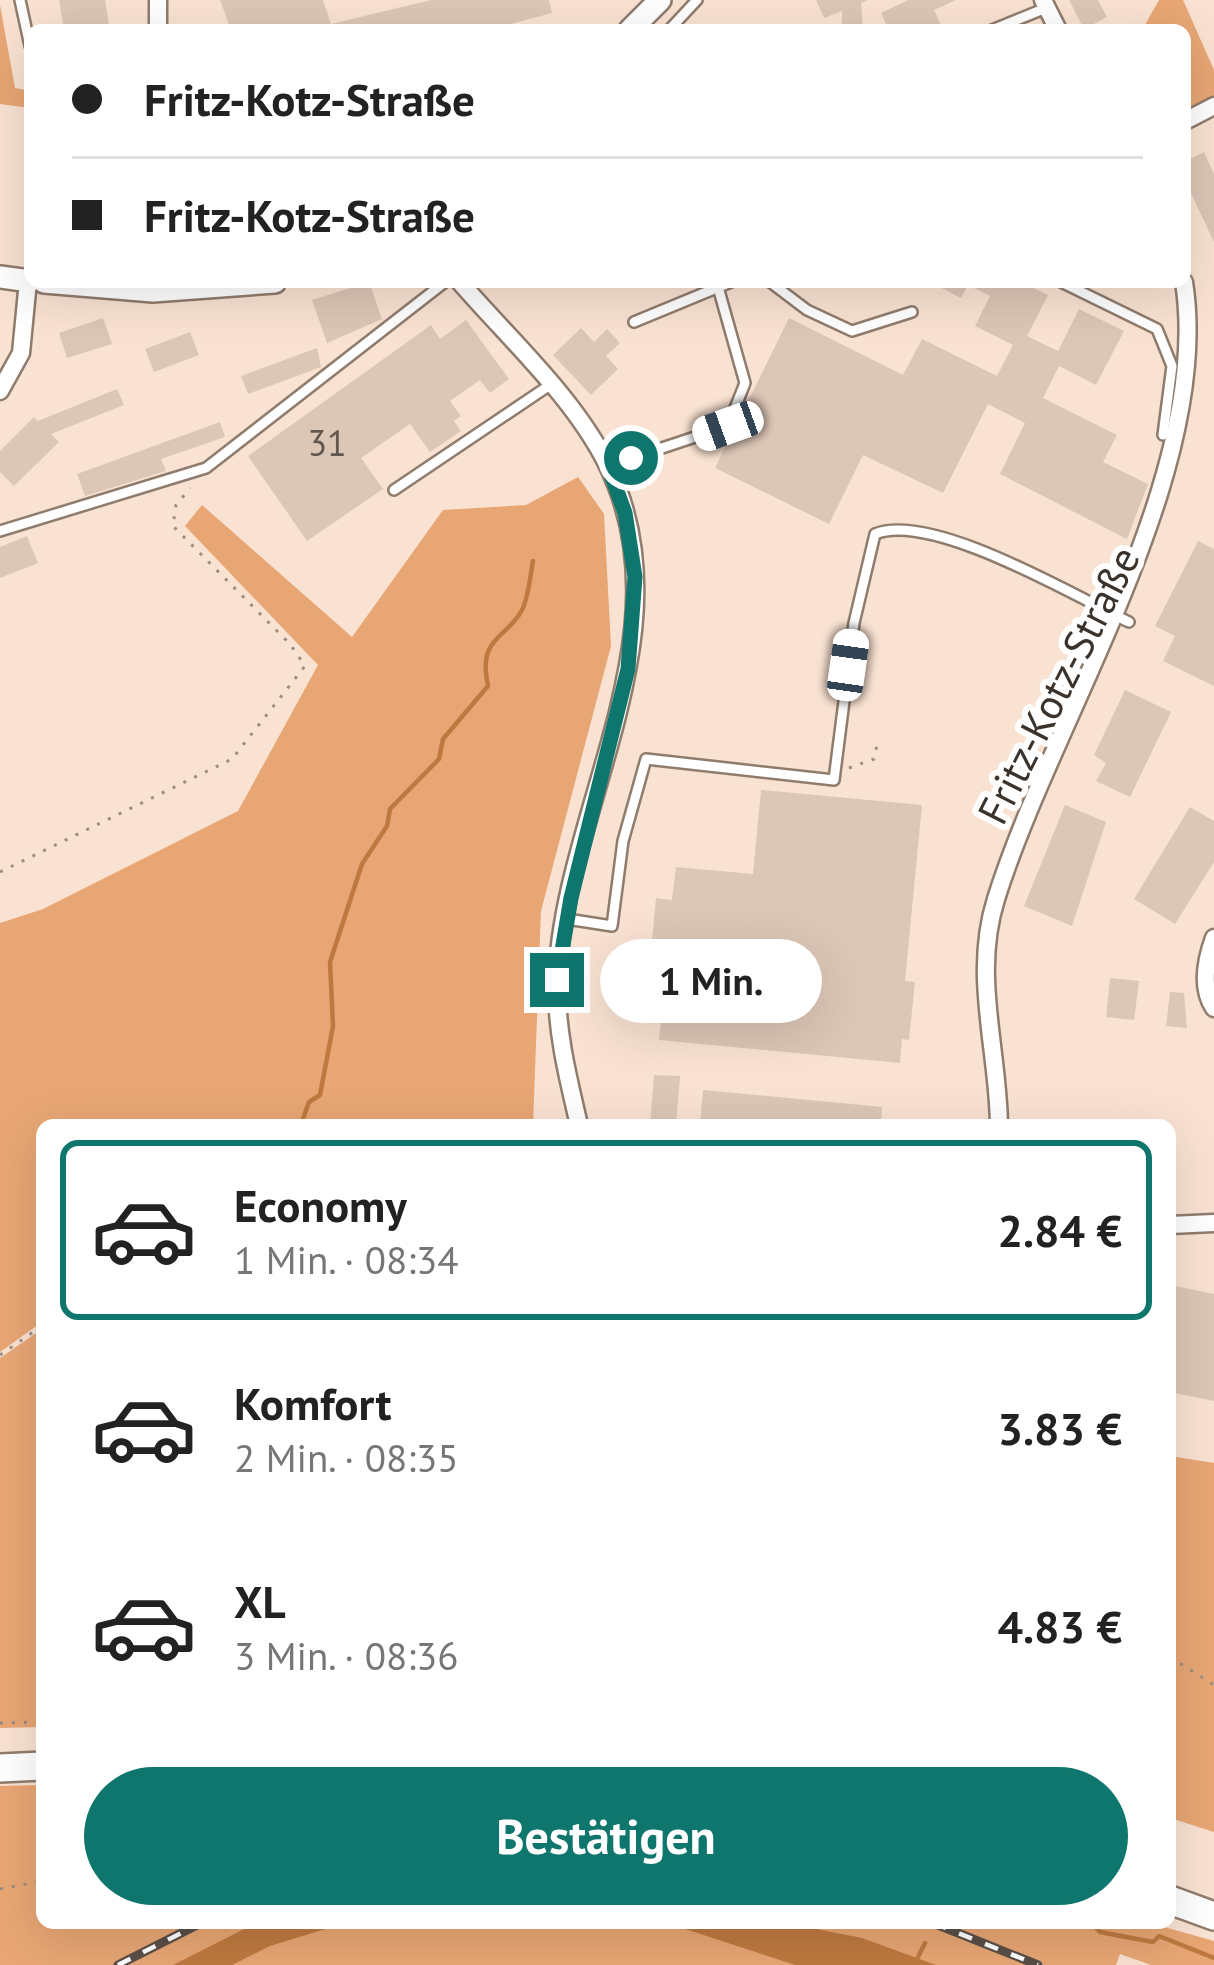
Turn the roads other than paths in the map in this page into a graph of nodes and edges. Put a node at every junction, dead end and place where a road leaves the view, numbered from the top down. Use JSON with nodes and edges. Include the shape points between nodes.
{"nodes":[{"id":1,"x":660,"y":0,"type":"edge"},
{"id":2,"x":697,"y":0,"type":"edge"},
{"id":3,"x":1045,"y":4,"type":"edge"},
{"id":4,"x":636,"y":24,"type":"edge"},
{"id":5,"x":674,"y":24,"type":"edge"},
{"id":6,"x":1004,"y":24,"type":"edge"},
{"id":7,"x":33,"y":288,"type":"edge"},
{"id":8,"x":437,"y":288,"type":"edge"},
{"id":9,"x":465,"y":288,"type":"edge"},
{"id":10,"x":716,"y":288,"type":"edge"},
{"id":11,"x":718,"y":288,"type":"edge"},
{"id":12,"x":778,"y":288,"type":"edge"},
{"id":13,"x":1073,"y":288,"type":"edge"},
{"id":14,"x":1185,"y":288,"type":"edge"},
{"id":15,"x":911,"y":312,"type":"dead end"},
{"id":16,"x":634,"y":322,"type":"dead end"},
{"id":17,"x":1204,"y":373,"type":"dead end"},
{"id":18,"x":550,"y":385,"type":"junction"},
{"id":19,"x":0,"y":391,"type":"edge"},
{"id":20,"x":1162,"y":435,"type":"dead end"},
{"id":21,"x":608,"y":466,"type":"junction"},
{"id":22,"x":394,"y":490,"type":"dead end"},
{"id":23,"x":0,"y":531,"type":"edge"},
{"id":24,"x":1144,"y":595,"type":"dead end"},
{"id":25,"x":1130,"y":622,"type":"junction"},
{"id":26,"x":567,"y":919,"type":"junction"},
{"id":27,"x":1214,"y":938,"type":"edge"},
{"id":28,"x":1214,"y":1008,"type":"edge"},
{"id":29,"x":578,"y":1119,"type":"edge"},
{"id":30,"x":998,"y":1119,"type":"edge"},
{"id":31,"x":1214,"y":1223,"type":"edge"},
{"id":32,"x":1176,"y":1225,"type":"edge"},
{"id":33,"x":36,"y":1751,"type":"edge"},
{"id":34,"x":0,"y":1752,"type":"edge"},
{"id":35,"x":36,"y":1766,"type":"edge"},
{"id":36,"x":0,"y":1768,"type":"edge"},
{"id":37,"x":1176,"y":1902,"type":"edge"},
{"id":38,"x":1214,"y":1916,"type":"edge"}],
"edges":[{"from":1,"to":4,"type":"street"},
{"from":2,"to":5,"type":"lane"},
{"from":3,"to":6,"type":"lane"},
{"from":7,"to":19,"type":"street","via":[[21,353]]},
{"from":8,"to":23,"type":"lane","via":[[206,468]]},
{"from":9,"to":18,"type":"street"},
{"from":10,"to":16,"type":"lane"},
{"from":11,"to":21,"type":"lane","via":[[745,383],[728,426]]},
{"from":12,"to":15,"type":"lane","via":[[852,331]]},
{"from":13,"to":20,"type":"lane","via":[[1157,329],[1172,366]]},
{"from":14,"to":17,"type":"street"},
{"from":18,"to":21,"type":"street"},
{"from":18,"to":22,"type":"lane"},
{"from":21,"to":26,"type":"street","via":[[635,577],[628,669]]},
{"from":24,"to":25,"type":"street","name":"Fritz-Kotz-Straße"},
{"from":25,"to":26,"type":"lane","via":[[948,535],[900,528],[875,534],[854,623],[834,780],[646,759],[623,841],[612,926]]},
{"from":25,"to":30,"type":"street","name":"Fritz-Kotz-Straße","via":[[995,903],[985,998]]},
{"from":26,"to":29,"type":"street","via":[[557,980]]},
{"from":27,"to":28,"type":"street","via":[[1205,961]]},
{"from":31,"to":32,"type":"street"},
{"from":33,"to":34,"type":"main road"},
{"from":35,"to":36,"type":"main road"},
{"from":37,"to":38,"type":"main road"}]}
